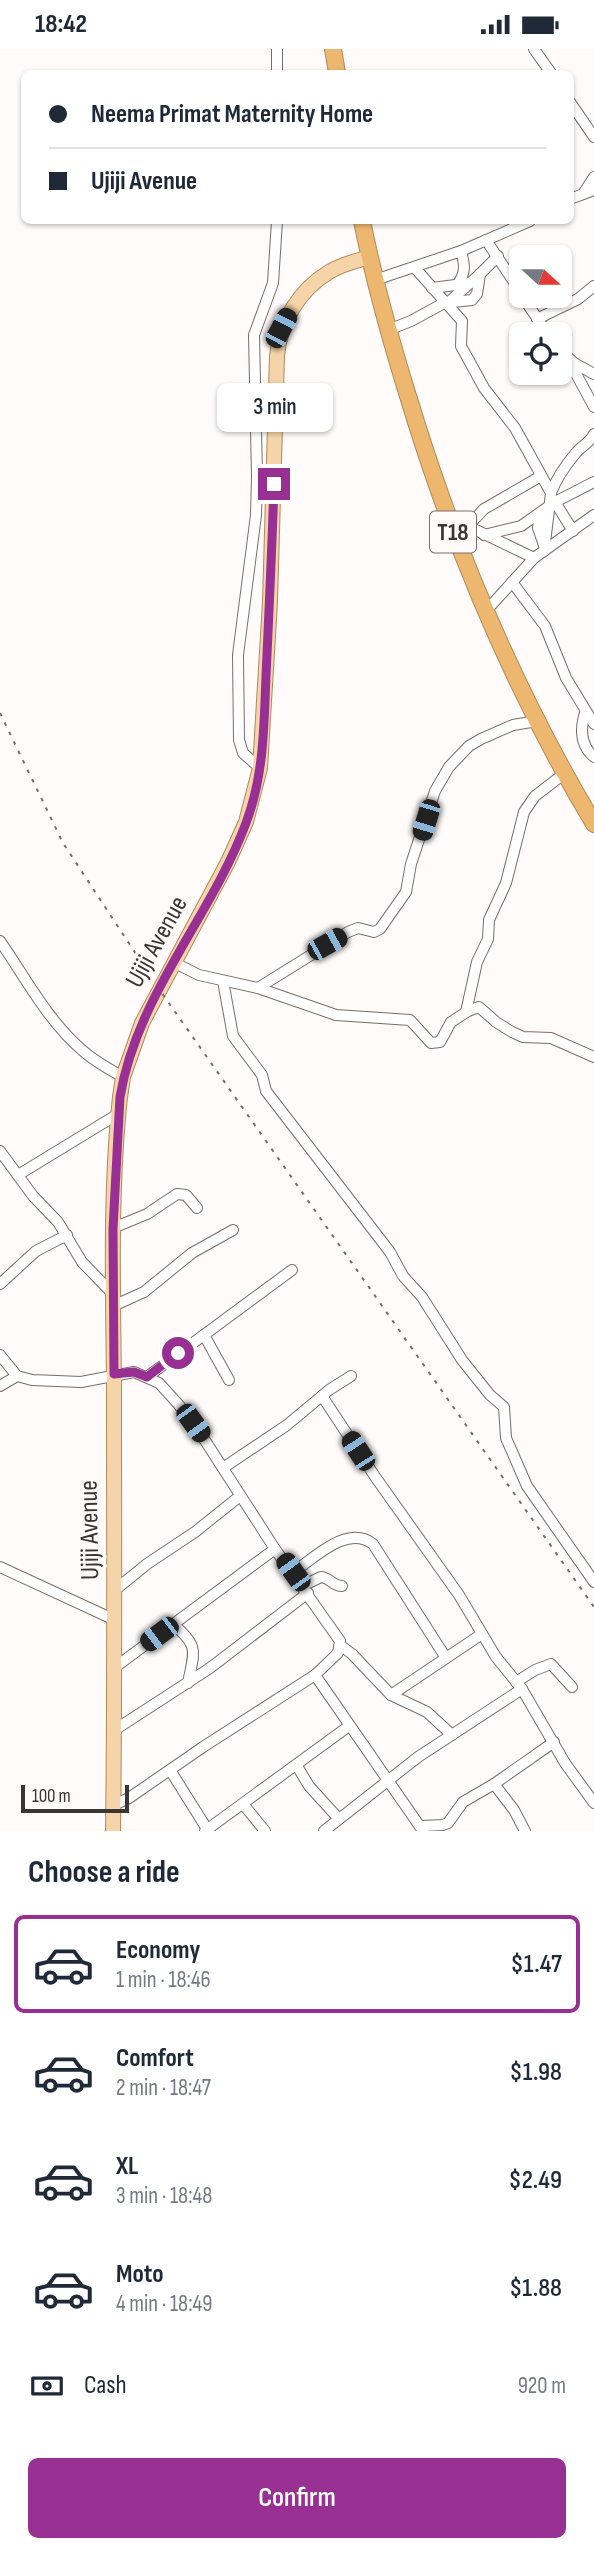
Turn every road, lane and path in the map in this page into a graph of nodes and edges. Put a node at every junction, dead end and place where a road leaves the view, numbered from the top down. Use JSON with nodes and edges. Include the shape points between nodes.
{"nodes":[{"id":1,"x":277,"y":49,"type":"edge"},
{"id":2,"x":333,"y":49,"type":"edge"},
{"id":3,"x":534,"y":49,"type":"edge"},
{"id":4,"x":277,"y":70,"type":"edge"},
{"id":5,"x":336,"y":70,"type":"edge"},
{"id":6,"x":549,"y":70,"type":"edge"},
{"id":7,"x":574,"y":108,"type":"edge"},
{"id":8,"x":594,"y":137,"type":"edge"},
{"id":9,"x":594,"y":177,"type":"edge"},
{"id":10,"x":588,"y":192,"type":"edge"},
{"id":11,"x":277,"y":224,"type":"edge"},
{"id":12,"x":363,"y":224,"type":"edge"},
{"id":13,"x":523,"y":224,"type":"edge"},
{"id":14,"x":486,"y":240,"type":"junction"},
{"id":15,"x":461,"y":251,"type":"junction"},
{"id":16,"x":498,"y":256,"type":"junction"},
{"id":17,"x":370,"y":257,"type":"junction"},
{"id":18,"x":415,"y":268,"type":"junction"},
{"id":19,"x":480,"y":274,"type":"junction"},
{"id":20,"x":509,"y":274,"type":"edge"},
{"id":21,"x":376,"y":280,"type":"junction"},
{"id":22,"x":471,"y":283,"type":"junction"},
{"id":23,"x":457,"y":285,"type":"junction"},
{"id":24,"x":594,"y":286,"type":"edge"},
{"id":25,"x":432,"y":288,"type":"junction"},
{"id":26,"x":447,"y":302,"type":"junction"},
{"id":27,"x":530,"y":308,"type":"edge"},
{"id":28,"x":537,"y":319,"type":"junction"},
{"id":29,"x":539,"y":322,"type":"edge"},
{"id":30,"x":388,"y":330,"type":"junction"},
{"id":31,"x":572,"y":359,"type":"edge"},
{"id":32,"x":572,"y":368,"type":"edge"},
{"id":33,"x":592,"y":373,"type":"edge"},
{"id":34,"x":594,"y":406,"type":"edge"},
{"id":35,"x":594,"y":434,"type":"edge"},
{"id":36,"x":541,"y":476,"type":"junction"},
{"id":37,"x":594,"y":482,"type":"edge"},
{"id":38,"x":552,"y":500,"type":"junction"},
{"id":39,"x":540,"y":513,"type":"junction"},
{"id":40,"x":594,"y":515,"type":"edge"},
{"id":41,"x":448,"y":517,"type":"junction"},
{"id":42,"x":468,"y":526,"type":"junction"},
{"id":43,"x":573,"y":531,"type":"junction"},
{"id":44,"x":484,"y":535,"type":"junction"},
{"id":45,"x":541,"y":551,"type":"junction"},
{"id":46,"x":512,"y":582,"type":"junction"},
{"id":47,"x":486,"y":611,"type":"junction"},
{"id":48,"x":586,"y":713,"type":"junction"},
{"id":49,"x":537,"y":721,"type":"junction"},
{"id":50,"x":594,"y":723,"type":"edge"},
{"id":51,"x":592,"y":751,"type":"edge"},
{"id":52,"x":260,"y":768,"type":"junction"},
{"id":53,"x":565,"y":773,"type":"junction"},
{"id":54,"x":594,"y":824,"type":"edge"},
{"id":55,"x":0,"y":941,"type":"edge"},
{"id":56,"x":173,"y":963,"type":"junction"},
{"id":57,"x":223,"y":981,"type":"junction"},
{"id":58,"x":258,"y":988,"type":"junction"},
{"id":59,"x":466,"y":1012,"type":"junction"},
{"id":60,"x":594,"y":1056,"type":"edge"},
{"id":61,"x":123,"y":1077,"type":"junction"},
{"id":62,"x":118,"y":1114,"type":"junction"},
{"id":63,"x":0,"y":1151,"type":"edge"},
{"id":64,"x":18,"y":1175,"type":"junction"},
{"id":65,"x":197,"y":1208,"type":"dead end"},
{"id":66,"x":113,"y":1229,"type":"junction"},
{"id":67,"x":233,"y":1230,"type":"dead end"},
{"id":68,"x":67,"y":1235,"type":"junction"},
{"id":69,"x":292,"y":1270,"type":"dead end"},
{"id":70,"x":0,"y":1284,"type":"edge"},
{"id":71,"x":113,"y":1300,"type":"junction"},
{"id":72,"x":204,"y":1335,"type":"junction"},
{"id":73,"x":0,"y":1355,"type":"edge"},
{"id":74,"x":114,"y":1374,"type":"junction"},
{"id":75,"x":18,"y":1376,"type":"junction"},
{"id":76,"x":351,"y":1376,"type":"dead end"},
{"id":77,"x":147,"y":1377,"type":"junction"},
{"id":78,"x":229,"y":1380,"type":"dead end"},
{"id":79,"x":0,"y":1386,"type":"edge"},
{"id":80,"x":322,"y":1396,"type":"junction"},
{"id":81,"x":223,"y":1468,"type":"junction"},
{"id":82,"x":240,"y":1496,"type":"junction"},
{"id":83,"x":275,"y":1549,"type":"junction"},
{"id":84,"x":0,"y":1567,"type":"edge"},
{"id":85,"x":293,"y":1572,"type":"junction"},
{"id":86,"x":594,"y":1582,"type":"edge"},
{"id":87,"x":342,"y":1586,"type":"dead end"},
{"id":88,"x":115,"y":1590,"type":"junction"},
{"id":89,"x":305,"y":1590,"type":"junction"},
{"id":90,"x":115,"y":1620,"type":"junction"},
{"id":91,"x":173,"y":1624,"type":"junction"},
{"id":92,"x":482,"y":1634,"type":"junction"},
{"id":93,"x":340,"y":1645,"type":"junction"},
{"id":94,"x":446,"y":1658,"type":"junction"},
{"id":95,"x":114,"y":1668,"type":"junction"},
{"id":96,"x":316,"y":1675,"type":"junction"},
{"id":97,"x":188,"y":1683,"type":"junction"},
{"id":98,"x":519,"y":1686,"type":"junction"},
{"id":99,"x":572,"y":1686,"type":"dead end"},
{"id":100,"x":390,"y":1695,"type":"junction"},
{"id":101,"x":349,"y":1726,"type":"junction"},
{"id":102,"x":113,"y":1731,"type":"junction"},
{"id":103,"x":452,"y":1735,"type":"junction"},
{"id":104,"x":554,"y":1742,"type":"junction"},
{"id":105,"x":297,"y":1766,"type":"junction"},
{"id":106,"x":170,"y":1770,"type":"junction"},
{"id":107,"x":389,"y":1779,"type":"junction"},
{"id":108,"x":494,"y":1784,"type":"junction"},
{"id":109,"x":593,"y":1800,"type":"edge"},
{"id":110,"x":243,"y":1804,"type":"junction"},
{"id":111,"x":114,"y":1805,"type":"junction"},
{"id":112,"x":339,"y":1819,"type":"junction"},
{"id":113,"x":422,"y":1829,"type":"edge"},
{"id":114,"x":206,"y":1830,"type":"edge"},
{"id":115,"x":113,"y":1831,"type":"edge"},
{"id":116,"x":265,"y":1831,"type":"edge"},
{"id":117,"x":324,"y":1831,"type":"edge"},
{"id":118,"x":525,"y":1831,"type":"edge"}],
"edges":[{"from":1,"to":4,"type":"street"},
{"from":2,"to":5,"type":"highway"},
{"from":3,"to":6,"type":"street"},
{"from":7,"to":8,"type":"street"},
{"from":9,"to":10,"type":"street"},
{"from":11,"to":52,"type":"street","via":[[273,283],[254,335],[256,515],[238,655],[239,740],[243,753]]},
{"from":12,"to":17,"type":"highway","number":"T18"},
{"from":13,"to":14,"type":"street"},
{"from":14,"to":15,"type":"street"},
{"from":14,"to":16,"type":"street"},
{"from":15,"to":18,"type":"street"},
{"from":15,"to":23,"type":"street","via":[[466,266]]},
{"from":16,"to":19,"type":"street"},
{"from":16,"to":20,"type":"street"},
{"from":17,"to":21,"type":"highway","number":"T18"},
{"from":17,"to":52,"type":"main road","name":"Ujiji Avenue","via":[[342,265],[317,280],[289,314],[278,342]]},
{"from":18,"to":21,"type":"street"},
{"from":18,"to":25,"type":"street"},
{"from":19,"to":22,"type":"street"},
{"from":19,"to":26,"type":"street","via":[[472,300]]},
{"from":21,"to":30,"type":"highway","number":"T18"},
{"from":22,"to":23,"type":"street"},
{"from":22,"to":26,"type":"street"},
{"from":23,"to":25,"type":"street"},
{"from":24,"to":28,"type":"street"},
{"from":25,"to":26,"type":"street"},
{"from":26,"to":30,"type":"street"},
{"from":26,"to":36,"type":"street","via":[[462,321],[461,346]]},
{"from":27,"to":28,"type":"street"},
{"from":28,"to":29,"type":"street"},
{"from":30,"to":41,"type":"highway","number":"T18"},
{"from":31,"to":33,"type":"street"},
{"from":32,"to":34,"type":"street"},
{"from":33,"to":34,"type":"street","via":[[589,385]]},
{"from":35,"to":38,"type":"street","via":[[558,478]]},
{"from":36,"to":38,"type":"street"},
{"from":36,"to":42,"type":"street","via":[[484,509]]},
{"from":37,"to":38,"type":"street"},
{"from":38,"to":39,"type":"street"},
{"from":38,"to":43,"type":"street"},
{"from":38,"to":45,"type":"street"},
{"from":39,"to":44,"type":"street","via":[[511,530]]},
{"from":39,"to":45,"type":"street"},
{"from":40,"to":43,"type":"street"},
{"from":41,"to":42,"type":"street"},
{"from":41,"to":47,"type":"highway","number":"T18"},
{"from":42,"to":44,"type":"street"},
{"from":43,"to":45,"type":"street"},
{"from":44,"to":45,"type":"street"},
{"from":45,"to":46,"type":"street"},
{"from":46,"to":47,"type":"street"},
{"from":46,"to":48,"type":"street","via":[[545,626]]},
{"from":47,"to":49,"type":"highway","number":"T18"},
{"from":48,"to":50,"type":"street"},
{"from":48,"to":51,"type":"street","via":[[581,731]]},
{"from":49,"to":53,"type":"highway","number":"T18"},
{"from":49,"to":58,"type":"street","via":[[513,725],[481,739],[449,767],[435,790],[406,892],[380,929],[348,932]]},
{"from":52,"to":56,"type":"main road","name":"Ujiji Avenue","via":[[246,822]]},
{"from":53,"to":54,"type":"highway","number":"T18"},
{"from":53,"to":59,"type":"street","via":[[535,796],[524,812],[506,883],[489,920],[488,939],[477,962]]},
{"from":55,"to":61,"type":"street","via":[[75,1045]]},
{"from":56,"to":57,"type":"street"},
{"from":56,"to":61,"type":"main road","name":"Ujiji Avenue","via":[[142,1023]]},
{"from":57,"to":58,"type":"street"},
{"from":57,"to":86,"type":"street","via":[[233,1036],[262,1075],[268,1095],[390,1252],[462,1360],[504,1406],[506,1438],[527,1486]]},
{"from":58,"to":59,"type":"street","via":[[345,1017],[410,1020],[436,1044],[449,1024]]},
{"from":59,"to":60,"type":"street","via":[[480,1007],[523,1037],[551,1038]]},
{"from":61,"to":62,"type":"main road","name":"Ujiji Avenue"},
{"from":62,"to":64,"type":"street"},
{"from":62,"to":66,"type":"main road","name":"Ujiji Avenue"},
{"from":63,"to":64,"type":"street"},
{"from":64,"to":68,"type":"street"},
{"from":65,"to":66,"type":"street","via":[[186,1195],[177,1194]]},
{"from":66,"to":71,"type":"main road","name":"Ujiji Avenue"},
{"from":67,"to":71,"type":"street","via":[[192,1252],[144,1292]]},
{"from":68,"to":70,"type":"street","via":[[36,1251]]},
{"from":68,"to":71,"type":"street"},
{"from":69,"to":72,"type":"street"},
{"from":71,"to":74,"type":"main road","name":"Ujiji Avenue"},
{"from":72,"to":77,"type":"street"},
{"from":72,"to":78,"type":"street"},
{"from":73,"to":75,"type":"street"},
{"from":74,"to":75,"type":"street","via":[[98,1380],[45,1382]]},
{"from":74,"to":77,"type":"street","via":[[134,1372]]},
{"from":74,"to":88,"type":"main road","name":"Ujiji Avenue"},
{"from":75,"to":79,"type":"street"},
{"from":76,"to":80,"type":"street"},
{"from":77,"to":81,"type":"street","via":[[179,1405]]},
{"from":80,"to":81,"type":"street"},
{"from":80,"to":92,"type":"street"},
{"from":81,"to":82,"type":"street"},
{"from":82,"to":83,"type":"street"},
{"from":82,"to":88,"type":"street"},
{"from":83,"to":85,"type":"street"},
{"from":83,"to":91,"type":"street"},
{"from":84,"to":90,"type":"street"},
{"from":85,"to":89,"type":"street"},
{"from":85,"to":94,"type":"street","via":[[348,1538],[367,1539]]},
{"from":87,"to":89,"type":"street","via":[[321,1577]]},
{"from":88,"to":90,"type":"main road","name":"Ujiji Avenue"},
{"from":89,"to":93,"type":"street"},
{"from":89,"to":97,"type":"street"},
{"from":90,"to":95,"type":"main road","name":"Ujiji Avenue"},
{"from":91,"to":95,"type":"street"},
{"from":91,"to":97,"type":"street","via":[[192,1644]]},
{"from":92,"to":94,"type":"street"},
{"from":92,"to":98,"type":"street"},
{"from":93,"to":96,"type":"street"},
{"from":93,"to":100,"type":"street"},
{"from":94,"to":100,"type":"street"},
{"from":95,"to":102,"type":"main road","name":"Ujiji Avenue"},
{"from":96,"to":101,"type":"street"},
{"from":96,"to":106,"type":"street"},
{"from":97,"to":102,"type":"street"},
{"from":98,"to":99,"type":"street","via":[[535,1670],[551,1664]]},
{"from":98,"to":103,"type":"street"},
{"from":98,"to":104,"type":"street"},
{"from":100,"to":103,"type":"street","via":[[427,1712]]},
{"from":101,"to":105,"type":"street"},
{"from":101,"to":107,"type":"street"},
{"from":102,"to":111,"type":"main road","name":"Ujiji Avenue"},
{"from":103,"to":107,"type":"street"},
{"from":104,"to":108,"type":"street"},
{"from":104,"to":109,"type":"street"},
{"from":105,"to":110,"type":"street"},
{"from":105,"to":112,"type":"street"},
{"from":106,"to":111,"type":"street"},
{"from":106,"to":114,"type":"street"},
{"from":107,"to":112,"type":"street"},
{"from":107,"to":113,"type":"street"},
{"from":108,"to":113,"type":"street","via":[[463,1802],[448,1823]]},
{"from":108,"to":118,"type":"street"},
{"from":110,"to":114,"type":"street"},
{"from":110,"to":116,"type":"street"},
{"from":111,"to":115,"type":"main road","name":"Ujiji Avenue"},
{"from":112,"to":117,"type":"street"}]}
